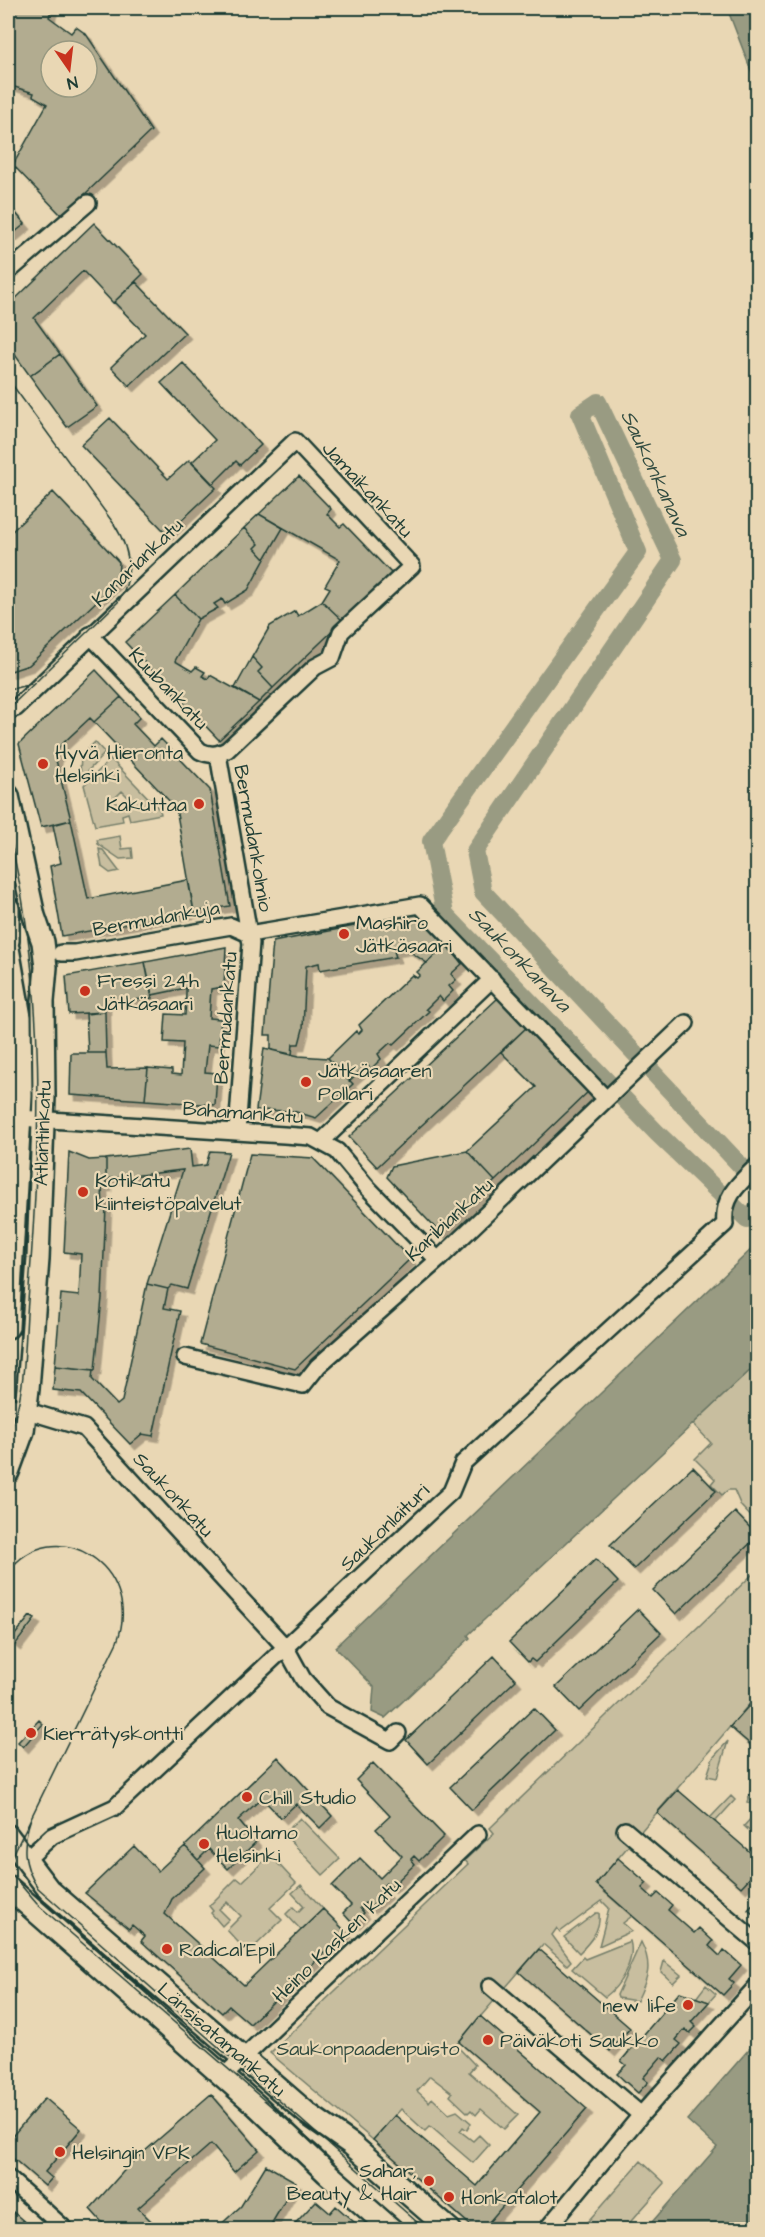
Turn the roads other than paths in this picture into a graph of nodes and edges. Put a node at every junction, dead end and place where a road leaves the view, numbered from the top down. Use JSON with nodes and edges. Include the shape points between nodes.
{"nodes":[{"id":1,"x":88,"y":204,"type":"dead end"},
{"id":2,"x":8,"y":272,"type":"edge"},
{"id":3,"x":295,"y":441,"type":"joint"},
{"id":4,"x":90,"y":636,"type":"junction"},
{"id":5,"x":8,"y":711,"type":"edge"},
{"id":6,"x":218,"y":754,"type":"junction"},
{"id":7,"x":8,"y":796,"type":"edge"},
{"id":8,"x":8,"y":908,"type":"edge"},
{"id":9,"x":250,"y":939,"type":"junction"},
{"id":10,"x":8,"y":941,"type":"edge"},
{"id":11,"x":8,"y":948,"type":"edge"},
{"id":12,"x":61,"y":953,"type":"dead end"},
{"id":13,"x":492,"y":979,"type":"junction"},
{"id":14,"x":686,"y":1023,"type":"dead end"},
{"id":15,"x":607,"y":1097,"type":"junction"},
{"id":16,"x":31,"y":1119,"type":"junction"},
{"id":17,"x":237,"y":1132,"type":"junction"},
{"id":18,"x":322,"y":1141,"type":"junction"},
{"id":19,"x":758,"y":1165,"type":"edge"},
{"id":20,"x":438,"y":1260,"type":"junction"},
{"id":21,"x":8,"y":1327,"type":"edge"},
{"id":22,"x":185,"y":1357,"type":"dead end"},
{"id":23,"x":17,"y":1408,"type":"edge"},
{"id":24,"x":8,"y":1472,"type":"edge"},
{"id":25,"x":286,"y":1648,"type":"junction"},
{"id":26,"x":396,"y":1742,"type":"dead end"},
{"id":27,"x":625,"y":1830,"type":"dead end"},
{"id":28,"x":478,"y":1834,"type":"dead end"},
{"id":29,"x":8,"y":1836,"type":"edge"},
{"id":30,"x":16,"y":1864,"type":"edge"},
{"id":31,"x":8,"y":1890,"type":"edge"},
{"id":32,"x":758,"y":1943,"type":"edge"},
{"id":33,"x":758,"y":1984,"type":"edge"},
{"id":34,"x":490,"y":1986,"type":"dead end"},
{"id":35,"x":243,"y":2057,"type":"junction"},
{"id":36,"x":224,"y":2076,"type":"junction"},
{"id":37,"x":641,"y":2115,"type":"junction"},
{"id":38,"x":8,"y":2178,"type":"edge"},
{"id":39,"x":66,"y":2229,"type":"edge"},
{"id":40,"x":392,"y":2229,"type":"edge"},
{"id":41,"x":450,"y":2229,"type":"edge"},
{"id":42,"x":546,"y":2229,"type":"edge"}],
"edges":[{"from":1,"to":2,"type":"street"},
{"from":3,"to":4,"type":"street","name":"Kanariankatu"},
{"from":3,"to":6,"type":"street","name":"Jamaikankatu","via":[[412,566],[341,632],[332,658],[315,667],[227,750]]},
{"from":4,"to":5,"type":"street","name":"Kanariankatu","via":[[16,708]]},
{"from":4,"to":6,"type":"street","name":"Kuubankatu","via":[[200,751]]},
{"from":6,"to":9,"type":"street","name":"Bermudankolmio"},
{"from":7,"to":16,"type":"street","name":"Atlantinkatu","via":[[46,967]]},
{"from":8,"to":10,"type":"street"},
{"from":9,"to":12,"type":"street","name":"Bermudankuja","via":[[231,926]]},
{"from":9,"to":13,"type":"street","name":"Bermudankolmio","via":[[420,905]]},
{"from":9,"to":17,"type":"street","name":"Bermudankatu"},
{"from":11,"to":16,"type":"street","name":"Atlantinkatu"},
{"from":13,"to":15,"type":"street"},
{"from":13,"to":18,"type":"street"},
{"from":14,"to":15,"type":"street","name":"Karibiankatu"},
{"from":15,"to":20,"type":"street","name":"Karibiankatu"},
{"from":16,"to":17,"type":"street","name":"Bahamankatu"},
{"from":16,"to":21,"type":"street","name":"Atlantinkatu"},
{"from":16,"to":23,"type":"street","name":"Atlantinkatu","via":[[38,1259]]},
{"from":17,"to":18,"type":"street","name":"Bahamankatu"},
{"from":18,"to":20,"type":"street","name":"Bahamankatu","via":[[336,1151]]},
{"from":19,"to":25,"type":"street","name":"Saukonlaituri","via":[[726,1201],[725,1224],[463,1463],[451,1492]]},
{"from":20,"to":22,"type":"street","name":"Karibiankatu","via":[[318,1366],[303,1385]]},
{"from":23,"to":24,"type":"street","name":"Atlantinkatu","via":[[18,1449]]},
{"from":23,"to":25,"type":"street","name":"Saukonkatu","via":[[84,1428]]},
{"from":25,"to":26,"type":"street","name":"Saukonkatu","via":[[303,1680],[328,1707]]},
{"from":25,"to":30,"type":"street","name":"Saukonlaituri","via":[[115,1807],[52,1836]]},
{"from":27,"to":32,"type":"street"},
{"from":28,"to":35,"type":"street","name":"Heino Kasken katu"},
{"from":29,"to":30,"type":"street","name":"Länsisatamankatu"},
{"from":30,"to":31,"type":"street"},
{"from":30,"to":35,"type":"street","name":"Länsisatamankatu"},
{"from":31,"to":36,"type":"street","name":"Länsisatamankatu"},
{"from":33,"to":37,"type":"street"},
{"from":34,"to":37,"type":"street"},
{"from":35,"to":36,"type":"street","name":"Heino Kasken katu"},
{"from":35,"to":41,"type":"street","name":"Länsisatamankatu"},
{"from":36,"to":40,"type":"street","name":"Länsisatamankatu"},
{"from":37,"to":42,"type":"street"},
{"from":38,"to":39,"type":"street"}]}
